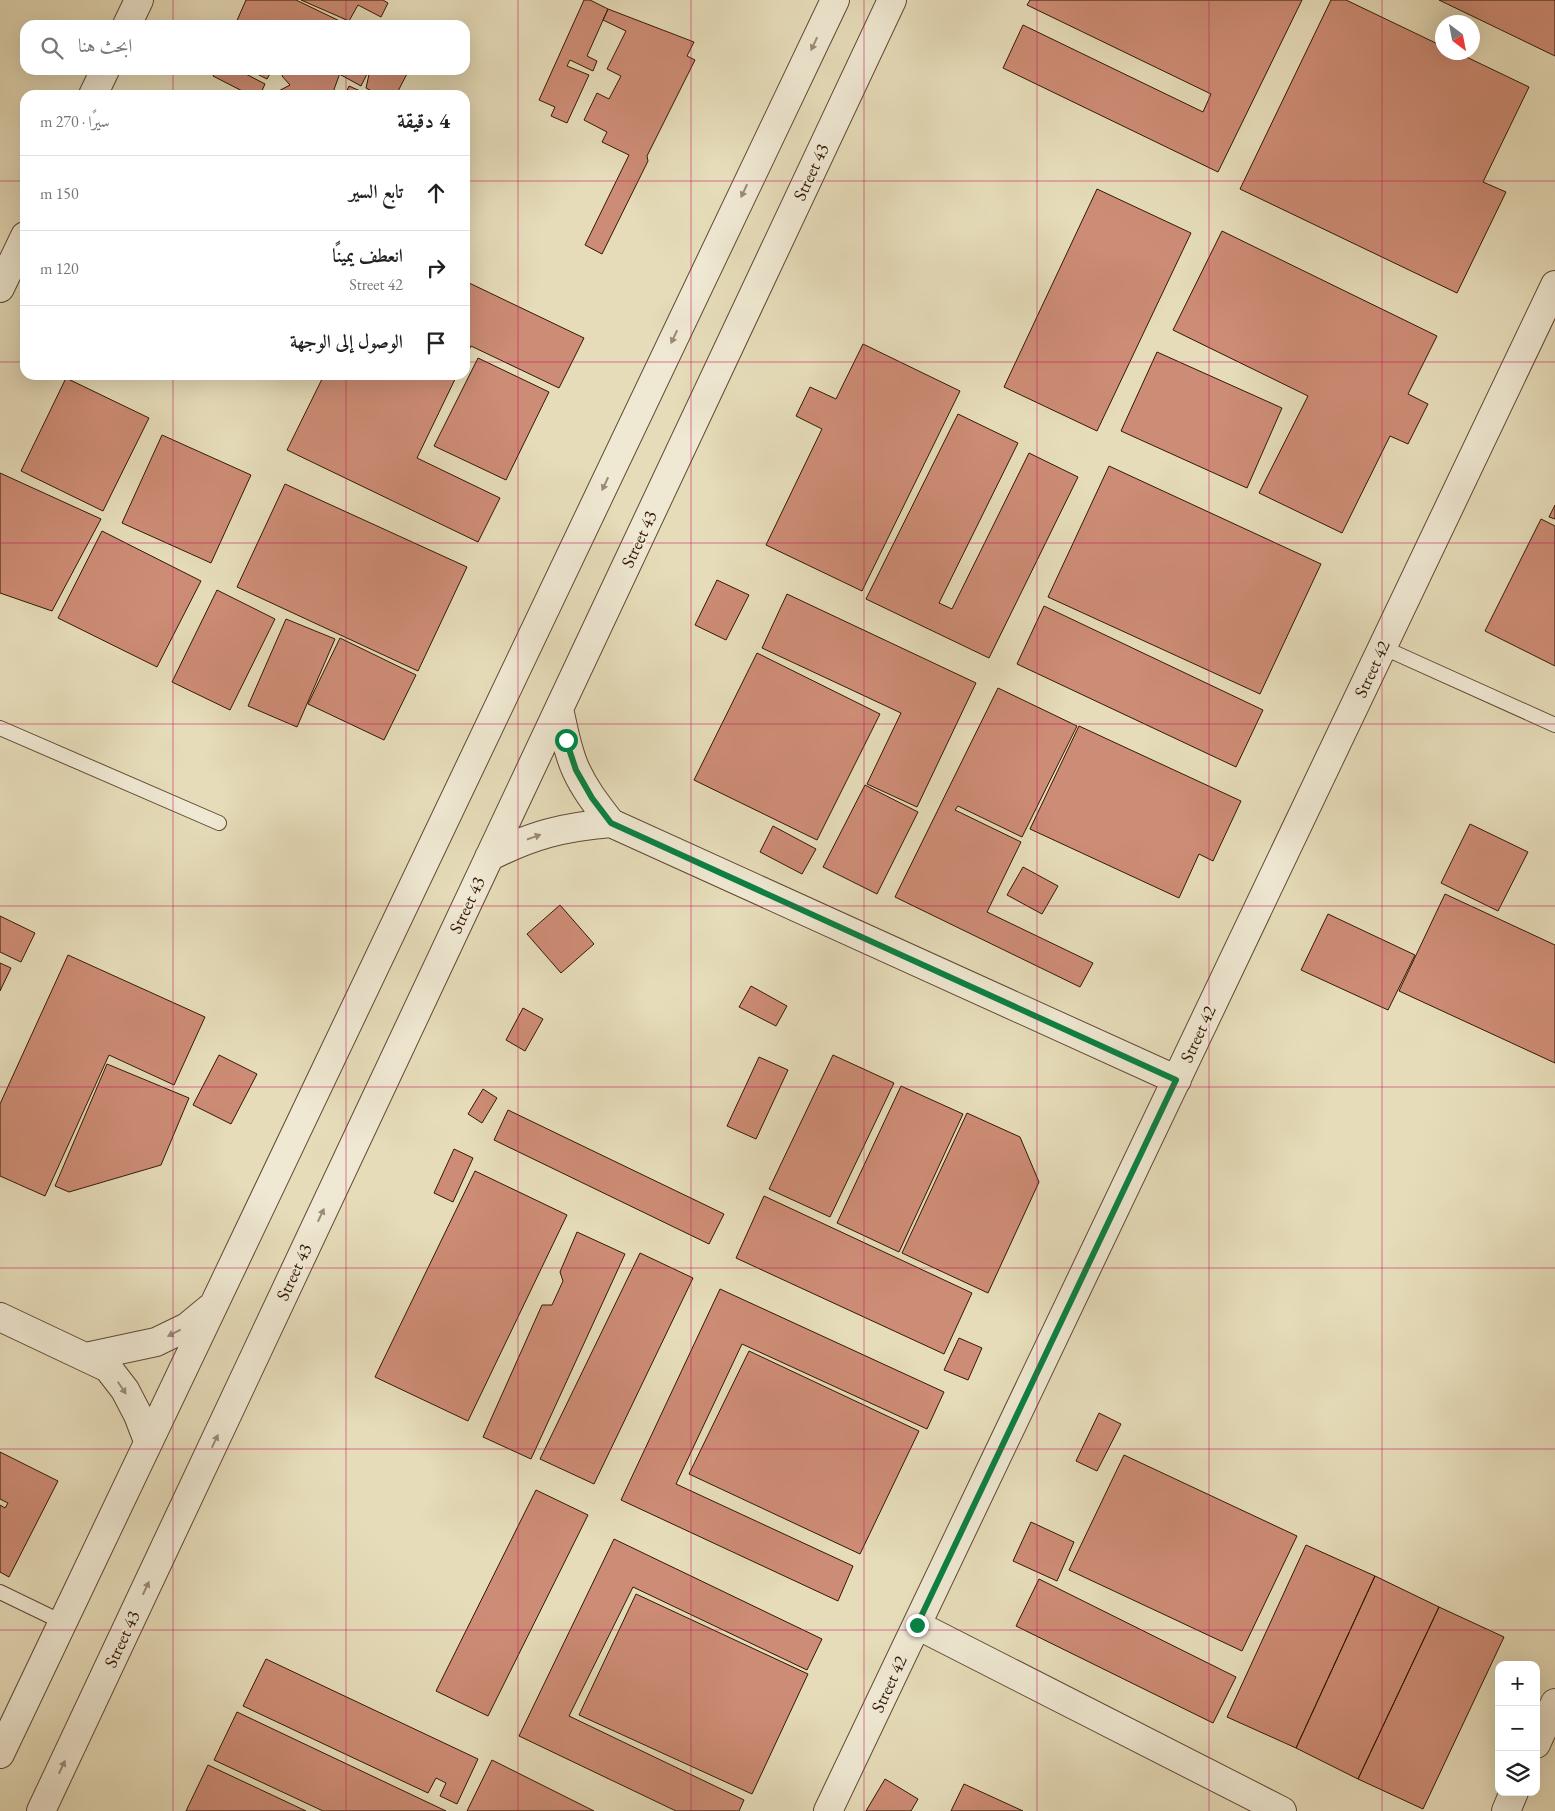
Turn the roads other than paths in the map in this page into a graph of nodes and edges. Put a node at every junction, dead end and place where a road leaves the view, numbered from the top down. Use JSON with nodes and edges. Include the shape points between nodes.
{"nodes":[{"id":1,"x":139,"y":0,"type":"edge"},
{"id":2,"x":835,"y":0,"type":"edge"},
{"id":3,"x":892,"y":0,"type":"edge"},
{"id":4,"x":129,"y":20,"type":"edge"},
{"id":5,"x":103,"y":75,"type":"edge"},
{"id":6,"x":95,"y":90,"type":"edge"},
{"id":7,"x":20,"y":246,"type":"edge"},
{"id":8,"x":1555,"y":285,"type":"edge"},
{"id":9,"x":0,"y":288,"type":"edge"},
{"id":10,"x":1382,"y":647,"type":"junction"},
{"id":11,"x":559,"y":709,"type":"junction"},
{"id":12,"x":1555,"y":725,"type":"edge"},
{"id":13,"x":0,"y":728,"type":"edge"},
{"id":14,"x":219,"y":823,"type":"dead end"},
{"id":15,"x":611,"y":823,"type":"junction"},
{"id":16,"x":489,"y":857,"type":"junction"},
{"id":17,"x":1176,"y":1080,"type":"junction"},
{"id":18,"x":213,"y":1305,"type":"junction"},
{"id":19,"x":0,"y":1317,"type":"edge"},
{"id":20,"x":86,"y":1357,"type":"junction"},
{"id":21,"x":148,"y":1441,"type":"junction"},
{"id":22,"x":0,"y":1592,"type":"edge"},
{"id":23,"x":62,"y":1622,"type":"junction"},
{"id":24,"x":917,"y":1625,"type":"junction"},
{"id":25,"x":1555,"y":1703,"type":"edge"},
{"id":26,"x":1540,"y":1735,"type":"edge"},
{"id":27,"x":0,"y":1754,"type":"edge"},
{"id":28,"x":41,"y":1811,"type":"edge"},
{"id":29,"x":828,"y":1811,"type":"edge"},
{"id":30,"x":1282,"y":1811,"type":"edge"}],
"edges":[{"from":1,"to":4,"type":"street"},
{"from":2,"to":18,"type":"street","one_way":true},
{"from":3,"to":11,"type":"street","name":"Street 43"},
{"from":5,"to":6,"type":"street"},
{"from":7,"to":9,"type":"street"},
{"from":8,"to":10,"type":"street","name":"Street 42"},
{"from":10,"to":12,"type":"lane"},
{"from":10,"to":17,"type":"street","name":"Street 42"},
{"from":11,"to":15,"type":"street","via":[[576,770]]},
{"from":11,"to":16,"type":"street","name":"Street 43"},
{"from":13,"to":14,"type":"lane"},
{"from":16,"to":15,"type":"street","one_way":true,"via":[[548,832],[579,825]]},
{"from":15,"to":17,"type":"street"},
{"from":28,"to":16,"type":"street","name":"Street 43","one_way":true},
{"from":17,"to":24,"type":"street","name":"Street 42"},
{"from":18,"to":20,"type":"street","one_way":true,"via":[[187,1327],[156,1342]]},
{"from":18,"to":21,"type":"street"},
{"from":19,"to":20,"type":"street"},
{"from":20,"to":21,"type":"street","one_way":true,"via":[[108,1368],[138,1415]]},
{"from":21,"to":23,"type":"street"},
{"from":22,"to":23,"type":"lane"},
{"from":23,"to":27,"type":"street"},
{"from":24,"to":29,"type":"street","name":"Street 42"},
{"from":24,"to":30,"type":"street"},
{"from":25,"to":26,"type":"street"}]}
